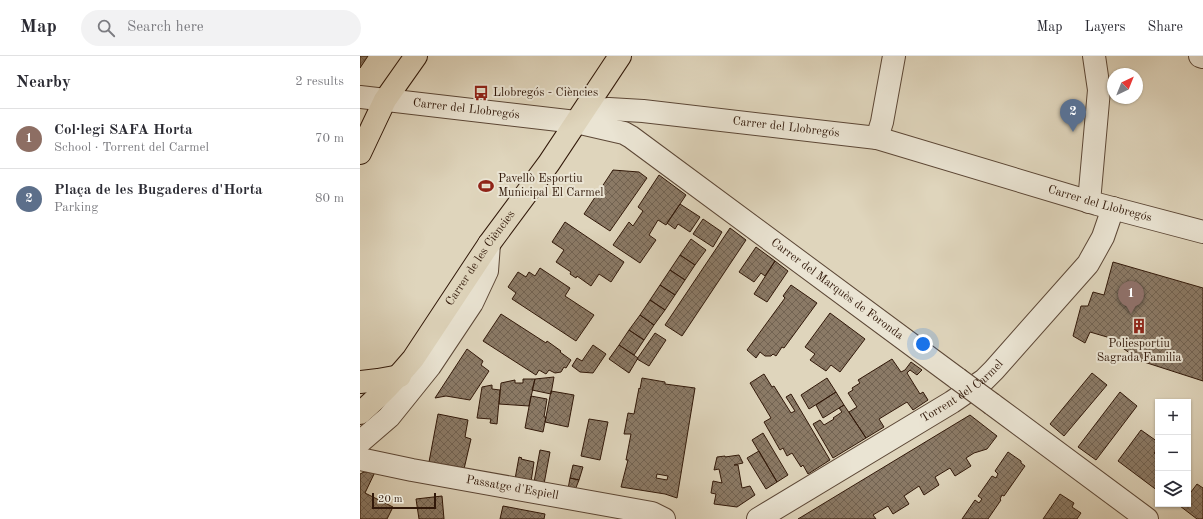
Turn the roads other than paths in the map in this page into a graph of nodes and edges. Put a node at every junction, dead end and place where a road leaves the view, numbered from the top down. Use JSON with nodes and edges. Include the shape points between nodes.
{"nodes":[{"id":1,"x":416,"y":56,"type":"edge"},
{"id":2,"x":620,"y":56,"type":"edge"},
{"id":3,"x":894,"y":56,"type":"edge"},
{"id":4,"x":1094,"y":56,"type":"edge"},
{"id":5,"x":1200,"y":56,"type":"edge"},
{"id":6,"x":1203,"y":57,"type":"edge"},
{"id":7,"x":360,"y":97,"type":"edge"},
{"id":8,"x":385,"y":100,"type":"junction"},
{"id":9,"x":576,"y":122,"type":"junction"},
{"id":10,"x":360,"y":128,"type":"edge"},
{"id":11,"x":877,"y":138,"type":"junction"},
{"id":12,"x":360,"y":153,"type":"edge"},
{"id":13,"x":1089,"y":202,"type":"junction"},
{"id":14,"x":1113,"y":208,"type":"junction"},
{"id":15,"x":1203,"y":232,"type":"edge"},
{"id":16,"x":489,"y":244,"type":"junction"},
{"id":17,"x":400,"y":376,"type":"junction"},
{"id":18,"x":360,"y":382,"type":"edge"},
{"id":19,"x":360,"y":413,"type":"edge"},
{"id":20,"x":360,"y":442,"type":"edge"},
{"id":21,"x":360,"y":459,"type":"edge"},
{"id":22,"x":664,"y":519,"type":"edge"},
{"id":23,"x":758,"y":519,"type":"edge"},
{"id":24,"x":1147,"y":519,"type":"edge"}],
"edges":[{"from":1,"to":8,"type":"main road"},
{"from":2,"to":9,"type":"main road","name":"Carrer de les Ciències"},
{"from":3,"to":11,"type":"street"},
{"from":4,"to":13,"type":"street","via":[[1099,90]]},
{"from":5,"to":6,"type":"street"},
{"from":7,"to":8,"type":"street","name":"Carrer del Llobregós"},
{"from":8,"to":9,"type":"street","name":"Carrer del Llobregós"},
{"from":8,"to":10,"type":"street"},
{"from":8,"to":12,"type":"main road"},
{"from":9,"to":11,"type":"street","name":"Carrer del Llobregós","via":[[599,110],[609,109]]},
{"from":9,"to":16,"type":"main road","name":"Carrer de les Ciències"},
{"from":9,"to":24,"type":"street","name":"Carrer del Marquès de Foronda","bridge":true,"via":[[618,131],[631,137]]},
{"from":11,"to":13,"type":"street","name":"Carrer del Llobregós"},
{"from":13,"to":14,"type":"street","name":"Carrer del Llobregós"},
{"from":14,"to":15,"type":"street","name":"Carrer del Llobregós"},
{"from":14,"to":23,"type":"street","name":"Torrent del Carmel","via":[[1103,236],[1088,264],[984,380]]},
{"from":16,"to":17,"type":"main road","name":"Carrer de les Ciències","via":[[414,359]]},
{"from":16,"to":20,"type":"street","name":"Carrer de les Ciències","via":[[487,271],[472,303],[430,366],[389,417]]},
{"from":17,"to":18,"type":"main road"},
{"from":17,"to":19,"type":"main road","name":"Carrer de les Ciències"},
{"from":21,"to":22,"type":"street","name":"Passatge d'Espiell","via":[[652,513]]}]}
